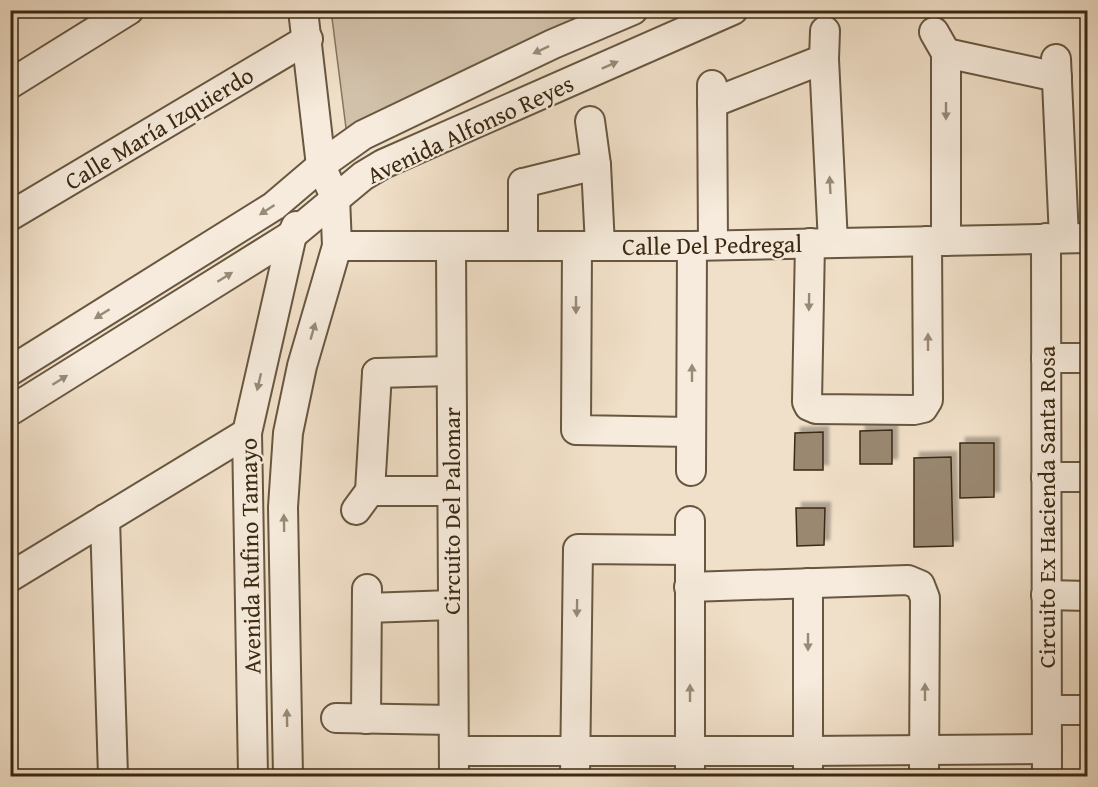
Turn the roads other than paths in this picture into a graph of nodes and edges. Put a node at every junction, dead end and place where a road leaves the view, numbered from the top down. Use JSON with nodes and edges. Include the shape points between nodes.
{"nodes":[{"id":1,"x":129,"y":10,"type":"edge"},
{"id":2,"x":303,"y":10,"type":"edge"},
{"id":3,"x":633,"y":10,"type":"edge"},
{"id":4,"x":733,"y":10,"type":"edge"},
{"id":5,"x":825,"y":31,"type":"dead end"},
{"id":6,"x":308,"y":39,"type":"junction"},
{"id":7,"x":824,"y":60,"type":"junction"},
{"id":8,"x":10,"y":84,"type":"edge"},
{"id":9,"x":590,"y":121,"type":"dead end"},
{"id":10,"x":316,"y":126,"type":"junction"},
{"id":11,"x":363,"y":135,"type":"junction"},
{"id":12,"x":596,"y":165,"type":"junction"},
{"id":13,"x":321,"y":166,"type":"junction"},
{"id":14,"x":335,"y":197,"type":"junction"},
{"id":15,"x":10,"y":216,"type":"edge"},
{"id":16,"x":292,"y":235,"type":"junction"},
{"id":17,"x":1066,"y":238,"type":"edge"},
{"id":18,"x":937,"y":241,"type":"junction"},
{"id":19,"x":821,"y":243,"type":"junction"},
{"id":20,"x":337,"y":246,"type":"junction"},
{"id":21,"x":451,"y":246,"type":"junction"},
{"id":22,"x":523,"y":246,"type":"junction"},
{"id":23,"x":588,"y":246,"type":"junction"},
{"id":24,"x":702,"y":246,"type":"junction"},
{"id":25,"x":1046,"y":358,"type":"junction"},
{"id":26,"x":1088,"y":358,"type":"edge"},
{"id":27,"x":10,"y":371,"type":"edge"},
{"id":28,"x":450,"y":372,"type":"junction"},
{"id":29,"x":10,"y":411,"type":"edge"},
{"id":30,"x":691,"y":432,"type":"junction"},
{"id":31,"x":247,"y":433,"type":"junction"},
{"id":32,"x":691,"y":471,"type":"dead end"},
{"id":33,"x":1046,"y":477,"type":"junction"},
{"id":34,"x":1088,"y":477,"type":"edge"},
{"id":35,"x":451,"y":491,"type":"junction"},
{"id":36,"x":105,"y":519,"type":"junction"},
{"id":37,"x":690,"y":521,"type":"dead end"},
{"id":38,"x":690,"y":550,"type":"junction"},
{"id":39,"x":10,"y":577,"type":"edge"},
{"id":40,"x":808,"y":584,"type":"junction"},
{"id":41,"x":689,"y":587,"type":"junction"},
{"id":42,"x":1046,"y":596,"type":"junction"},
{"id":43,"x":1088,"y":596,"type":"edge"},
{"id":44,"x":452,"y":604,"type":"junction"},
{"id":45,"x":1047,"y":710,"type":"junction"},
{"id":46,"x":1088,"y":710,"type":"edge"},
{"id":47,"x":336,"y":718,"type":"dead end"},
{"id":48,"x":366,"y":719,"type":"junction"},
{"id":49,"x":453,"y":720,"type":"junction"},
{"id":50,"x":1047,"y":763,"type":"edge"},
{"id":51,"x":454,"y":764,"type":"edge"},
{"id":52,"x":575,"y":764,"type":"edge"},
{"id":53,"x":690,"y":764,"type":"edge"},
{"id":54,"x":808,"y":764,"type":"edge"},
{"id":55,"x":924,"y":764,"type":"edge"},
{"id":56,"x":113,"y":777,"type":"edge"},
{"id":57,"x":253,"y":777,"type":"edge"},
{"id":58,"x":288,"y":777,"type":"edge"}],
"edges":[{"from":1,"to":8,"type":"street"},
{"from":2,"to":6,"type":"street","name":"Avenida Rufino Tamayo"},
{"from":3,"to":11,"type":"street","name":"Avenida Alfonso Reyes","one_way":true},
{"from":14,"to":4,"type":"street","name":"Avenida Alfonso Reyes","one_way":true,"via":[[383,164]]},
{"from":5,"to":7,"type":"street"},
{"from":6,"to":10,"type":"street","name":"Avenida Rufino Tamayo"},
{"from":6,"to":15,"type":"street","name":"Calle María Izquierdo"},
{"from":19,"to":7,"type":"street","one_way":true},
{"from":7,"to":24,"type":"street","via":[[712,94]]},
{"from":9,"to":12,"type":"street"},
{"from":10,"to":11,"type":"street","via":[[333,135]]},
{"from":10,"to":13,"type":"street","name":"Avenida Rufino Tamayo"},
{"from":11,"to":13,"type":"street","name":"Avenida Alfonso Reyes"},
{"from":12,"to":22,"type":"street","via":[[518,175]]},
{"from":12,"to":23,"type":"street"},
{"from":13,"to":14,"type":"street","name":"Avenida Rufino Tamayo"},
{"from":13,"to":16,"type":"street","name":"Avenida Rufino Tamayo"},
{"from":13,"to":27,"type":"street","name":"Avenida Alfonso Reyes","one_way":true,"via":[[274,206]]},
{"from":14,"to":16,"type":"street","name":"Avenida Alfonso Reyes"},
{"from":14,"to":20,"type":"street","name":"Avenida Rufino Tamayo"},
{"from":29,"to":16,"type":"street","name":"Avenida Alfonso Reyes","one_way":true},
{"from":16,"to":31,"type":"street","name":"Avenida Rufino Tamayo","one_way":true},
{"from":17,"to":18,"type":"street","name":"Calle Del Pedregal"},
{"from":17,"to":18,"type":"street","name":"Circuito Ex Hacienda Santa Rosa","one_way":true,"via":[[1056,68],[940,42]]},
{"from":17,"to":25,"type":"street","name":"Circuito Ex Hacienda Santa Rosa"},
{"from":18,"to":19,"type":"street","name":"Calle Del Pedregal"},
{"from":19,"to":18,"type":"street","one_way":true,"via":[[809,406],[914,410],[923,408],[928,400]]},
{"from":19,"to":24,"type":"street","name":"Calle Del Pedregal"},
{"from":20,"to":21,"type":"street","name":"Calle Del Pedregal"},
{"from":58,"to":20,"type":"street","name":"Avenida Rufino Tamayo","one_way":true,"via":[[283,507],[288,433]]},
{"from":21,"to":22,"type":"street","name":"Calle Del Pedregal"},
{"from":21,"to":28,"type":"street","name":"Circuito Del Palomar"},
{"from":22,"to":23,"type":"street","name":"Calle Del Pedregal"},
{"from":23,"to":24,"type":"street","name":"Calle Del Pedregal"},
{"from":23,"to":30,"type":"street","one_way":true,"via":[[576,430]]},
{"from":30,"to":24,"type":"street","one_way":true},
{"from":25,"to":26,"type":"street"},
{"from":25,"to":33,"type":"street","name":"Circuito Ex Hacienda Santa Rosa"},
{"from":28,"to":35,"type":"street","name":"Circuito Del Palomar"},
{"from":28,"to":35,"type":"street","via":[[370,368],[363,501]]},
{"from":30,"to":32,"type":"street"},
{"from":31,"to":36,"type":"street"},
{"from":31,"to":57,"type":"street","name":"Avenida Rufino Tamayo"},
{"from":33,"to":34,"type":"street"},
{"from":33,"to":42,"type":"street","name":"Circuito Ex Hacienda Santa Rosa"},
{"from":35,"to":44,"type":"street","name":"Circuito Del Palomar"},
{"from":36,"to":39,"type":"street"},
{"from":36,"to":56,"type":"street"},
{"from":37,"to":38,"type":"street"},
{"from":38,"to":41,"type":"street"},
{"from":38,"to":52,"type":"street","one_way":true,"via":[[578,549]]},
{"from":40,"to":41,"type":"street"},
{"from":40,"to":54,"type":"street","one_way":true},
{"from":55,"to":40,"type":"street","one_way":true,"via":[[925,597],[920,585],[908,580]]},
{"from":53,"to":41,"type":"street","one_way":true},
{"from":42,"to":43,"type":"street"},
{"from":42,"to":45,"type":"street","name":"Circuito Ex Hacienda Santa Rosa"},
{"from":44,"to":48,"type":"street","via":[[368,599]]},
{"from":44,"to":49,"type":"street","name":"Circuito Del Palomar"},
{"from":45,"to":46,"type":"street"},
{"from":45,"to":50,"type":"street","name":"Circuito Ex Hacienda Santa Rosa"},
{"from":47,"to":48,"type":"street"},
{"from":48,"to":49,"type":"street"},
{"from":49,"to":51,"type":"street","name":"Circuito Del Palomar"},
{"from":50,"to":55,"type":"street"},
{"from":51,"to":52,"type":"street"},
{"from":52,"to":53,"type":"street"},
{"from":53,"to":54,"type":"street"},
{"from":54,"to":55,"type":"street"}]}
